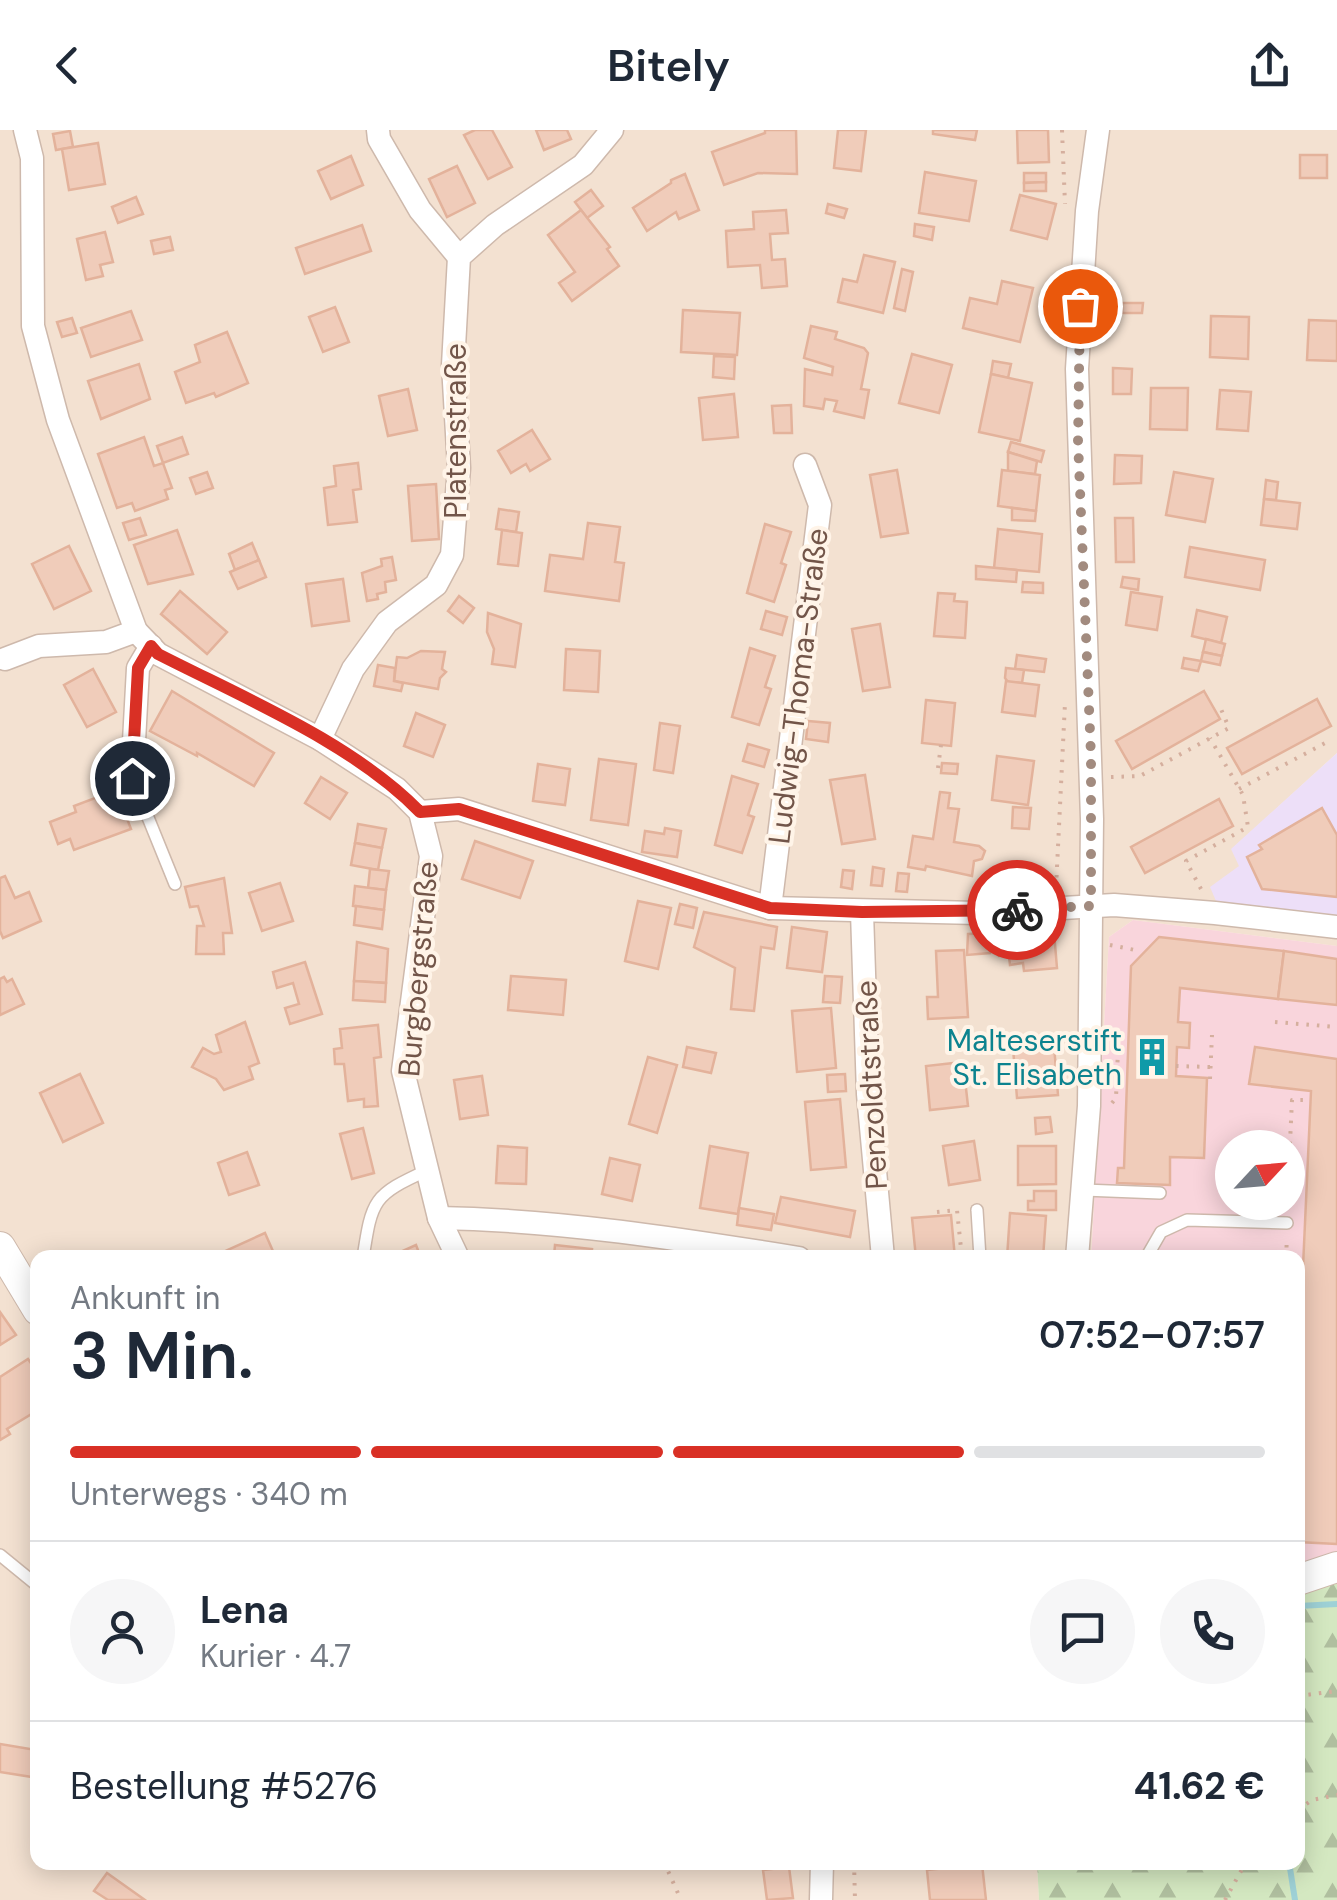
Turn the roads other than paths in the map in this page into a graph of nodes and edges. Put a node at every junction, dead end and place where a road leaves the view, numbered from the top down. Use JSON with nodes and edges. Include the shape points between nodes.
{"nodes":[{"id":1,"x":24,"y":130,"type":"edge"},
{"id":2,"x":378,"y":130,"type":"edge"},
{"id":3,"x":612,"y":130,"type":"edge"},
{"id":4,"x":1098,"y":130,"type":"edge"},
{"id":5,"x":460,"y":257,"type":"junction"},
{"id":6,"x":805,"y":466,"type":"dead end"},
{"id":7,"x":143,"y":639,"type":"junction"},
{"id":8,"x":2,"y":650,"type":"edge"},
{"id":9,"x":320,"y":739,"type":"junction"},
{"id":10,"x":132,"y":778,"type":"joint"},
{"id":11,"x":420,"y":812,"type":"junction"},
{"id":12,"x":175,"y":884,"type":"dead end"},
{"id":13,"x":1091,"y":906,"type":"junction"},
{"id":14,"x":770,"y":908,"type":"junction"},
{"id":15,"x":862,"y":912,"type":"junction"},
{"id":16,"x":1337,"y":927,"type":"edge"},
{"id":17,"x":428,"y":1170,"type":"junction"},
{"id":18,"x":1084,"y":1190,"type":"junction"},
{"id":19,"x":1160,"y":1193,"type":"dead end"},
{"id":20,"x":977,"y":1210,"type":"dead end"},
{"id":21,"x":439,"y":1218,"type":"junction"},
{"id":22,"x":1287,"y":1223,"type":"road end"},
{"id":23,"x":0,"y":1247,"type":"edge"},
{"id":24,"x":363,"y":1250,"type":"edge"},
{"id":25,"x":454,"y":1250,"type":"edge"},
{"id":26,"x":748,"y":1250,"type":"edge"},
{"id":27,"x":882,"y":1250,"type":"edge"},
{"id":28,"x":980,"y":1250,"type":"edge"},
{"id":29,"x":1078,"y":1250,"type":"edge"},
{"id":30,"x":1151,"y":1250,"type":"edge"},
{"id":31,"x":30,"y":1297,"type":"edge"},
{"id":32,"x":0,"y":1556,"type":"edge"},
{"id":33,"x":1337,"y":1567,"type":"edge"},
{"id":34,"x":1305,"y":1578,"type":"edge"},
{"id":35,"x":30,"y":1580,"type":"edge"},
{"id":36,"x":822,"y":1870,"type":"edge"},
{"id":37,"x":821,"y":1900,"type":"edge"}],
"edges":[{"from":1,"to":7,"type":"street","via":[[32,158],[33,326],[58,420]]},
{"from":2,"to":5,"type":"street","via":[[420,210]]},
{"from":3,"to":5,"type":"street","via":[[583,164]]},
{"from":4,"to":13,"type":"street","via":[[1077,369]]},
{"from":5,"to":9,"type":"street","name":"Platenstraße","via":[[452,555],[436,585],[387,622],[353,669]]},
{"from":6,"to":14,"type":"street","name":"Ludwig-Thoma-Straße","via":[[820,505]]},
{"from":7,"to":8,"type":"street"},
{"from":7,"to":9,"type":"street","via":[[158,654]]},
{"from":7,"to":10,"type":"street"},
{"from":9,"to":11,"type":"street","via":[[397,788]]},
{"from":10,"to":12,"type":"lane"},
{"from":11,"to":14,"type":"street","via":[[459,809]]},
{"from":11,"to":17,"type":"street","name":"Burgbergstraße","via":[[431,856],[403,1071]]},
{"from":13,"to":15,"type":"street"},
{"from":13,"to":16,"type":"street"},
{"from":13,"to":18,"type":"street"},
{"from":14,"to":15,"type":"street"},
{"from":15,"to":27,"type":"street","name":"Penzoldtstraße"},
{"from":17,"to":21,"type":"street","name":"Burgbergstraße"},
{"from":17,"to":24,"type":"lane","via":[[378,1199]]},
{"from":18,"to":19,"type":"lane"},
{"from":18,"to":29,"type":"street"},
{"from":20,"to":28,"type":"lane"},
{"from":21,"to":25,"type":"street","name":"Burgbergstraße"},
{"from":21,"to":26,"type":"street","via":[[502,1219]]},
{"from":22,"to":30,"type":"lane","via":[[1187,1220],[1161,1232]]},
{"from":23,"to":31,"type":"street"},
{"from":32,"to":35,"type":"lane"},
{"from":33,"to":34,"type":"street"},
{"from":36,"to":37,"type":"street"}]}
